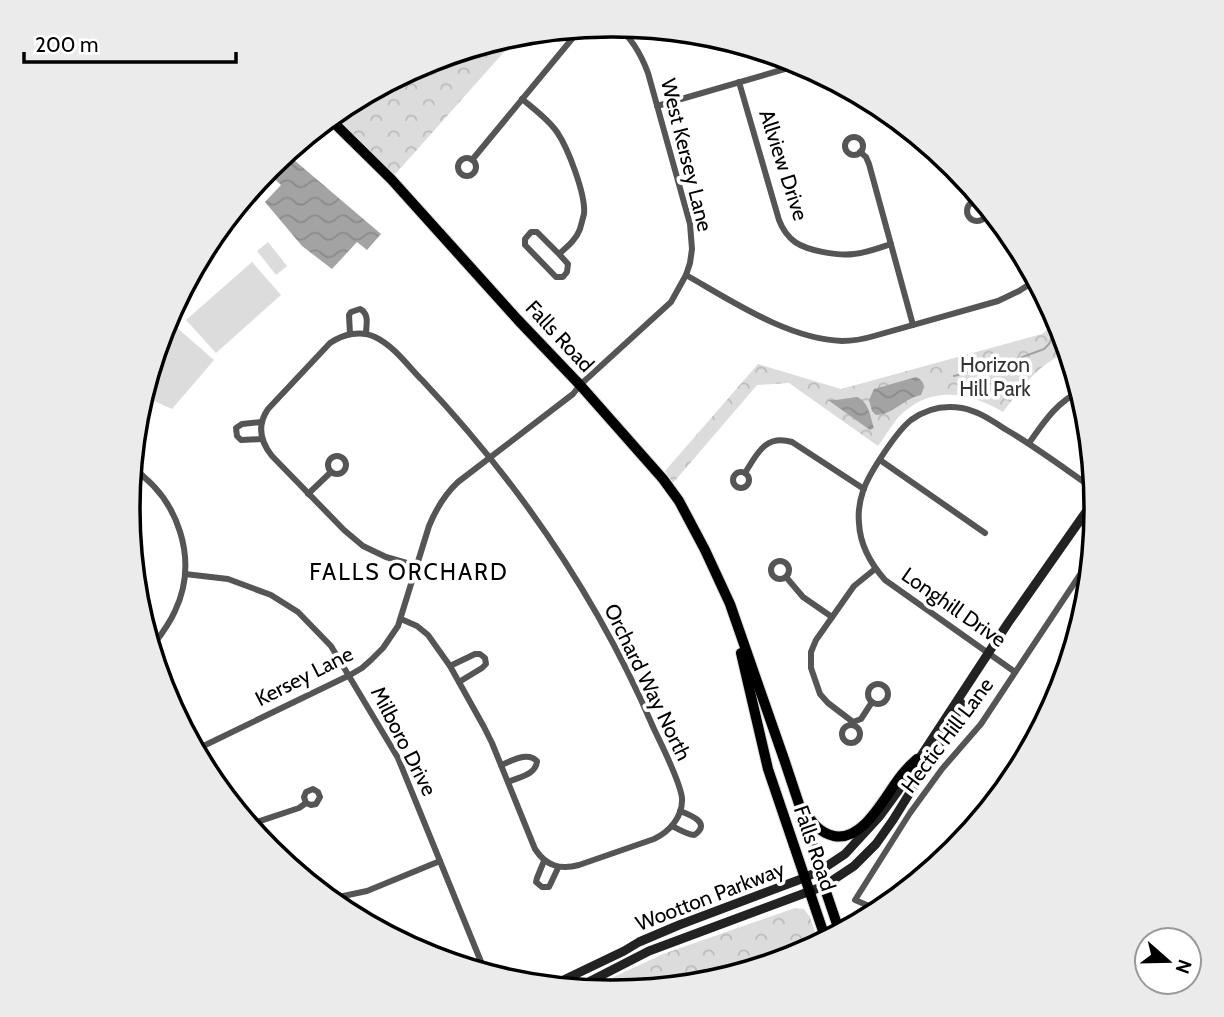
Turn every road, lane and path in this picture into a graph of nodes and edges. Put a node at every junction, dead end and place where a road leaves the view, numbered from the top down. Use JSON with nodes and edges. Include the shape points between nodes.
{"nodes":[{"id":1,"x":628,"y":38,"type":"edge"},
{"id":2,"x":572,"y":39,"type":"edge"},
{"id":3,"x":783,"y":69,"type":"edge"},
{"id":4,"x":739,"y":82,"type":"junction"},
{"id":5,"x":522,"y":99,"type":"junction"},
{"id":6,"x":657,"y":106,"type":"junction"},
{"id":7,"x":337,"y":126,"type":"edge"},
{"id":8,"x":860,"y":152,"type":"dead end"},
{"id":9,"x":472,"y":160,"type":"dead end"},
{"id":10,"x":891,"y":244,"type":"junction"},
{"id":11,"x":559,"y":254,"type":"junction"},
{"id":12,"x":686,"y":275,"type":"junction"},
{"id":13,"x":1027,"y":286,"type":"edge"},
{"id":14,"x":913,"y":325,"type":"junction"},
{"id":15,"x":350,"y":334,"type":"junction"},
{"id":16,"x":366,"y":334,"type":"junction"},
{"id":17,"x":580,"y":386,"type":"junction"},
{"id":18,"x":1071,"y":397,"type":"edge"},
{"id":19,"x":261,"y":422,"type":"junction"},
{"id":20,"x":262,"y":439,"type":"junction"},
{"id":21,"x":1029,"y":443,"type":"junction"},
{"id":22,"x":490,"y":457,"type":"junction"},
{"id":23,"x":880,"y":460,"type":"junction"},
{"id":24,"x":331,"y":472,"type":"dead end"},
{"id":25,"x":745,"y":473,"type":"dead end"},
{"id":26,"x":142,"y":475,"type":"edge"},
{"id":27,"x":1083,"y":481,"type":"edge"},
{"id":28,"x":864,"y":489,"type":"junction"},
{"id":29,"x":308,"y":494,"type":"junction"},
{"id":30,"x":1084,"y":515,"type":"edge"},
{"id":31,"x":985,"y":533,"type":"dead end"},
{"id":32,"x":417,"y":566,"type":"junction"},
{"id":33,"x":875,"y":569,"type":"junction"},
{"id":34,"x":185,"y":574,"type":"junction"},
{"id":35,"x":786,"y":577,"type":"dead end"},
{"id":36,"x":1079,"y":577,"type":"edge"},
{"id":37,"x":730,"y":604,"type":"junction"},
{"id":38,"x":832,"y":617,"type":"junction"},
{"id":39,"x":401,"y":619,"type":"junction"},
{"id":40,"x":158,"y":638,"type":"edge"},
{"id":41,"x":989,"y":653,"type":"junction"},
{"id":42,"x":450,"y":666,"type":"junction"},
{"id":43,"x":1015,"y":672,"type":"junction"},
{"id":44,"x":350,"y":675,"type":"junction"},
{"id":45,"x":459,"y":682,"type":"junction"},
{"id":46,"x":967,"y":687,"type":"junction"},
{"id":47,"x":872,"y":702,"type":"dead end"},
{"id":48,"x":204,"y":746,"type":"edge"},
{"id":49,"x":917,"y":759,"type":"junction"},
{"id":50,"x":501,"y":765,"type":"junction"},
{"id":51,"x":508,"y":782,"type":"junction"},
{"id":52,"x":794,"y":789,"type":"junction"},
{"id":53,"x":306,"y":803,"type":"dead end"},
{"id":54,"x":680,"y":811,"type":"junction"},
{"id":55,"x":258,"y":822,"type":"edge"},
{"id":56,"x":673,"y":826,"type":"junction"},
{"id":57,"x":440,"y":861,"type":"junction"},
{"id":58,"x":544,"y":861,"type":"junction"},
{"id":59,"x":558,"y":868,"type":"junction"},
{"id":60,"x":821,"y":870,"type":"junction"},
{"id":61,"x":804,"y":878,"type":"junction"},
{"id":62,"x":824,"y":886,"type":"junction"},
{"id":63,"x":809,"y":892,"type":"junction"},
{"id":64,"x":343,"y":896,"type":"edge"},
{"id":65,"x":867,"y":905,"type":"edge"},
{"id":66,"x":837,"y":923,"type":"edge"},
{"id":67,"x":823,"y":931,"type":"edge"},
{"id":68,"x":481,"y":961,"type":"edge"},
{"id":69,"x":570,"y":978,"type":"edge"},
{"id":70,"x":594,"y":979,"type":"edge"}],
"edges":[{"from":1,"to":6,"type":"street","name":"West Kersey Lane","via":[[641,56]]},
{"from":2,"to":5,"type":"street"},
{"from":3,"to":4,"type":"street"},
{"from":4,"to":6,"type":"street"},
{"from":4,"to":10,"type":"street","name":"Allview Drive","via":[[779,220],[788,235],[805,247],[844,255]]},
{"from":5,"to":9,"type":"street"},
{"from":5,"to":11,"type":"street","via":[[562,140],[583,202],[580,230]]},
{"from":6,"to":12,"type":"street","name":"West Kersey Lane","via":[[690,224],[692,249]]},
{"from":7,"to":17,"type":"main road","name":"Falls Road"},
{"from":8,"to":10,"type":"street","via":[[869,164]]},
{"from":10,"to":14,"type":"street"},
{"from":11,"to":11,"type":"street","via":[[568,264],[566,275],[559,278],[525,246],[526,237],[531,232],[539,234]]},
{"from":12,"to":14,"type":"street","via":[[766,320],[824,338],[856,340]]},
{"from":12,"to":17,"type":"street","name":"West Kersey Lane","via":[[671,302]]},
{"from":13,"to":14,"type":"street","via":[[998,300]]},
{"from":15,"to":16,"type":"street"},
{"from":15,"to":16,"type":"street","via":[[349,316],[360,309],[367,315]]},
{"from":15,"to":19,"type":"street","via":[[330,343]]},
{"from":16,"to":22,"type":"street","name":"Orchard Way North","via":[[396,353]]},
{"from":17,"to":22,"type":"street","name":"Kersey Lane"},
{"from":17,"to":37,"type":"main road","name":"Falls Road","via":[[679,501]]},
{"from":18,"to":21,"type":"street","via":[[1046,418]]},
{"from":19,"to":20,"type":"street"},
{"from":19,"to":20,"type":"street","via":[[236,428],[241,440]]},
{"from":20,"to":29,"type":"street"},
{"from":21,"to":23,"type":"street","name":"Longhill Drive","via":[[977,412],[944,406],[911,420]]},
{"from":21,"to":27,"type":"street","name":"Longhill Drive"},
{"from":22,"to":32,"type":"street","name":"Kersey Lane","via":[[440,502]]},
{"from":22,"to":54,"type":"street","name":"Orchard Way North","via":[[557,550],[626,669],[678,786]]},
{"from":23,"to":28,"type":"street","name":"Longhill Drive"},
{"from":23,"to":31,"type":"street"},
{"from":24,"to":29,"type":"street"},
{"from":25,"to":28,"type":"street","via":[[762,447],[785,440]]},
{"from":26,"to":34,"type":"street","via":[[178,523]]},
{"from":28,"to":33,"type":"street","name":"Longhill Drive","via":[[858,520],[864,550]]},
{"from":29,"to":32,"type":"street","via":[[363,546]]},
{"from":30,"to":41,"type":"main road","name":"Wootton Parkway"},
{"from":32,"to":39,"type":"street","name":"Kersey Lane"},
{"from":33,"to":38,"type":"street","via":[[854,586]]},
{"from":33,"to":41,"type":"street","name":"Longhill Drive","via":[[894,588]]},
{"from":34,"to":40,"type":"street","via":[[176,610]]},
{"from":34,"to":44,"type":"street","name":"Milboro Drive","via":[[240,582],[285,603],[320,633]]},
{"from":35,"to":38,"type":"street","via":[[808,603]]},
{"from":36,"to":43,"type":"street","name":"Hectic Hill Lane"},
{"from":37,"to":52,"type":"main road","name":"Falls Road"},
{"from":37,"to":61,"type":"main road","name":"Falls Road","via":[[768,769]]},
{"from":38,"to":47,"type":"street","via":[[813,646],[810,661],[820,694],[853,724]]},
{"from":39,"to":42,"type":"street","via":[[428,635]]},
{"from":39,"to":44,"type":"street","name":"Kersey Lane","via":[[383,648]]},
{"from":41,"to":43,"type":"street","name":"Longhill Drive"},
{"from":41,"to":46,"type":"main road","name":"Wootton Parkway"},
{"from":42,"to":45,"type":"street"},
{"from":42,"to":45,"type":"street","via":[[475,654],[485,658],[482,668]]},
{"from":43,"to":65,"type":"street","name":"Hectic Hill Lane","via":[[981,724],[910,813],[855,900]]},
{"from":44,"to":48,"type":"street","name":"Kersey Lane"},
{"from":44,"to":57,"type":"street","name":"Milboro Drive","via":[[398,758]]},
{"from":45,"to":50,"type":"street"},
{"from":46,"to":49,"type":"main road","name":"Wootton Parkway"},
{"from":46,"to":62,"type":"main road","name":"Wootton Parkway","via":[[952,725],[876,844]]},
{"from":49,"to":52,"type":"main road","via":[[877,809],[845,836],[817,828]]},
{"from":49,"to":60,"type":"main road","name":"Wootton Parkway","via":[[865,833]]},
{"from":50,"to":51,"type":"street"},
{"from":50,"to":51,"type":"street","via":[[527,756],[537,761],[533,772]]},
{"from":51,"to":58,"type":"street"},
{"from":52,"to":60,"type":"main road","name":"Falls Road"},
{"from":53,"to":55,"type":"street"},
{"from":54,"to":56,"type":"street"},
{"from":54,"to":56,"type":"street","via":[[697,819],[701,830],[692,835]]},
{"from":56,"to":59,"type":"street","via":[[654,839]]},
{"from":57,"to":64,"type":"street"},
{"from":57,"to":68,"type":"street","name":"Milboro Drive"},
{"from":58,"to":59,"type":"street"},
{"from":58,"to":59,"type":"street","via":[[536,882],[542,887],[549,887]]},
{"from":60,"to":61,"type":"main road","name":"Wootton Parkway"},
{"from":60,"to":62,"type":"main road","name":"Falls Road"},
{"from":61,"to":63,"type":"main road","name":"Falls Road"},
{"from":61,"to":69,"type":"main road","name":"Wootton Parkway","via":[[639,942]]},
{"from":62,"to":63,"type":"main road","name":"Wootton Parkway"},
{"from":62,"to":66,"type":"main road","name":"Falls Road"},
{"from":63,"to":67,"type":"main road","name":"Falls Road"},
{"from":63,"to":70,"type":"main road","name":"Wootton Parkway","via":[[649,951]]}]}
